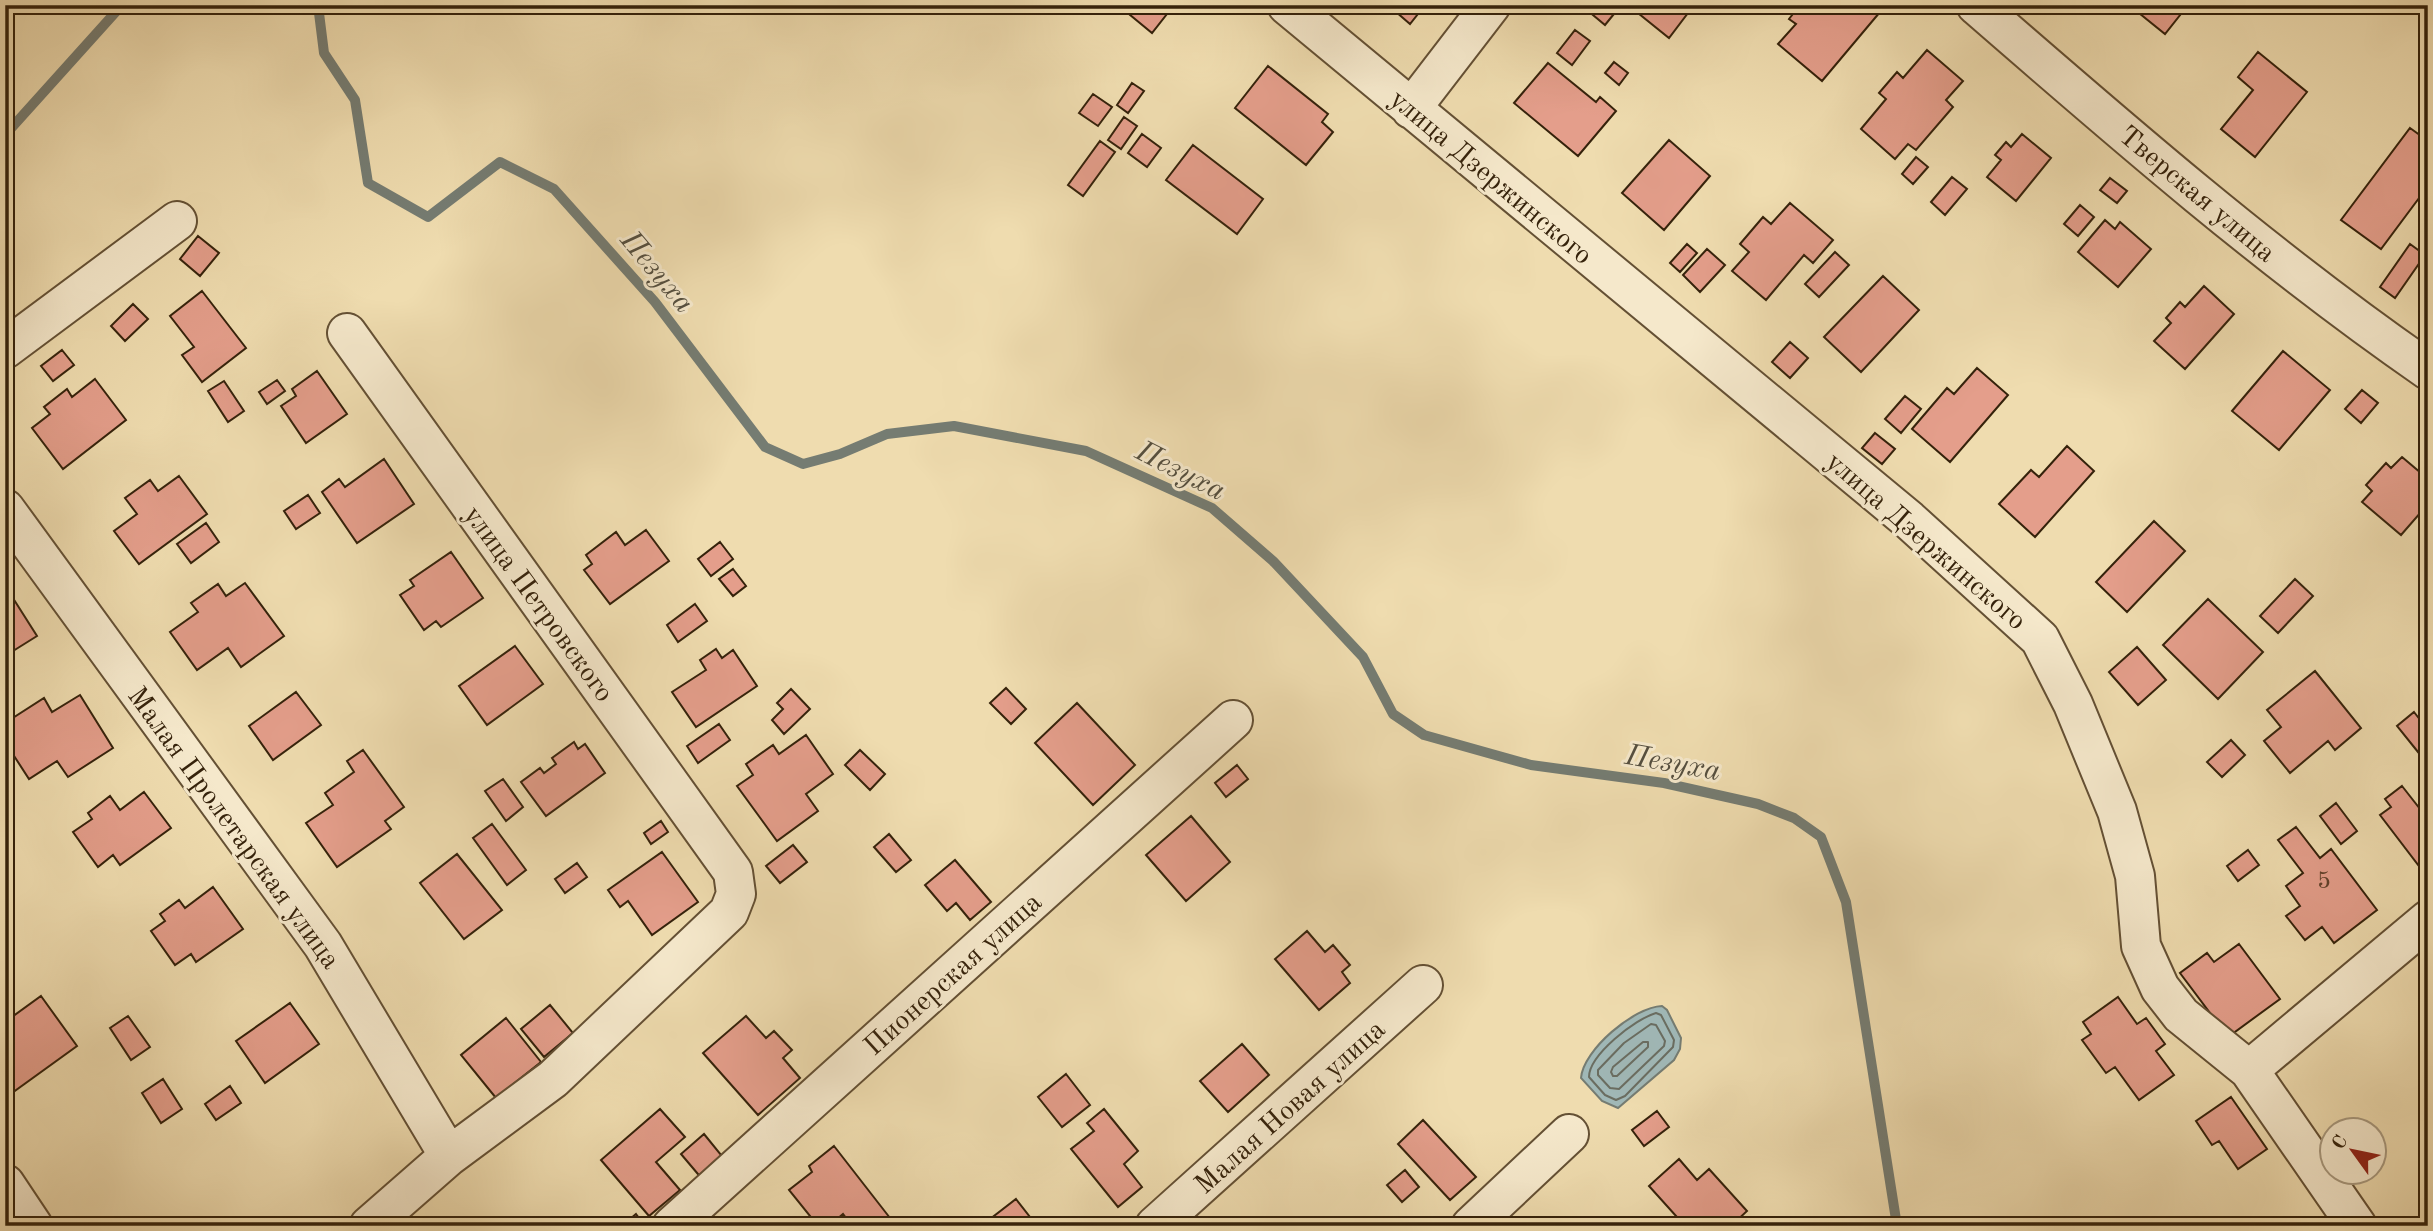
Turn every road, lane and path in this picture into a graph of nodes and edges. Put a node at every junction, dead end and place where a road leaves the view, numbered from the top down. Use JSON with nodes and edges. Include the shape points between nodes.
{"nodes":[{"id":1,"x":1287,"y":5,"type":"edge"},
{"id":2,"x":1491,"y":5,"type":"edge"},
{"id":3,"x":1976,"y":5,"type":"edge"},
{"id":4,"x":1411,"y":109,"type":"junction"},
{"id":5,"x":177,"y":221,"type":"dead end"},
{"id":6,"x":347,"y":333,"type":"dead end"},
{"id":7,"x":5,"y":349,"type":"edge"},
{"id":8,"x":2428,"y":370,"type":"edge"},
{"id":9,"x":5,"y":509,"type":"edge"},
{"id":10,"x":1233,"y":720,"type":"dead end"},
{"id":11,"x":2428,"y":920,"type":"edge"},
{"id":12,"x":1423,"y":985,"type":"dead end"},
{"id":13,"x":2249,"y":1070,"type":"junction"},
{"id":14,"x":1569,"y":1134,"type":"dead end"},
{"id":15,"x":449,"y":1156,"type":"junction"},
{"id":16,"x":5,"y":1184,"type":"edge"},
{"id":17,"x":33,"y":1226,"type":"edge"},
{"id":18,"x":369,"y":1226,"type":"edge"},
{"id":19,"x":672,"y":1226,"type":"edge"},
{"id":20,"x":1155,"y":1226,"type":"edge"},
{"id":21,"x":1471,"y":1226,"type":"edge"},
{"id":22,"x":2357,"y":1226,"type":"edge"}],
"edges":[{"from":1,"to":4,"type":"street","name":"улица Дзержинского"},
{"from":2,"to":4,"type":"street"},
{"from":3,"to":8,"type":"street","name":"Тверская улица","via":[[2233,224]]},
{"from":4,"to":13,"type":"street","name":"улица Дзержинского","via":[[1909,520],[2040,639],[2073,704],[2117,811],[2135,876],[2141,946],[2160,988],[2181,1015]]},
{"from":5,"to":7,"type":"street"},
{"from":6,"to":15,"type":"street","name":"улица Петровского","via":[[733,872],[736,894],[729,912],[553,1079]]},
{"from":9,"to":15,"type":"street","name":"Малая Пролетарская улица","via":[[323,945]]},
{"from":10,"to":19,"type":"street","name":"Пионерская улица"},
{"from":11,"to":13,"type":"street"},
{"from":12,"to":20,"type":"street","name":"Малая Новая улица"},
{"from":13,"to":22,"type":"street","name":"улица Дзержинского"},
{"from":14,"to":21,"type":"street"},
{"from":15,"to":18,"type":"street"},
{"from":16,"to":17,"type":"street"}]}
